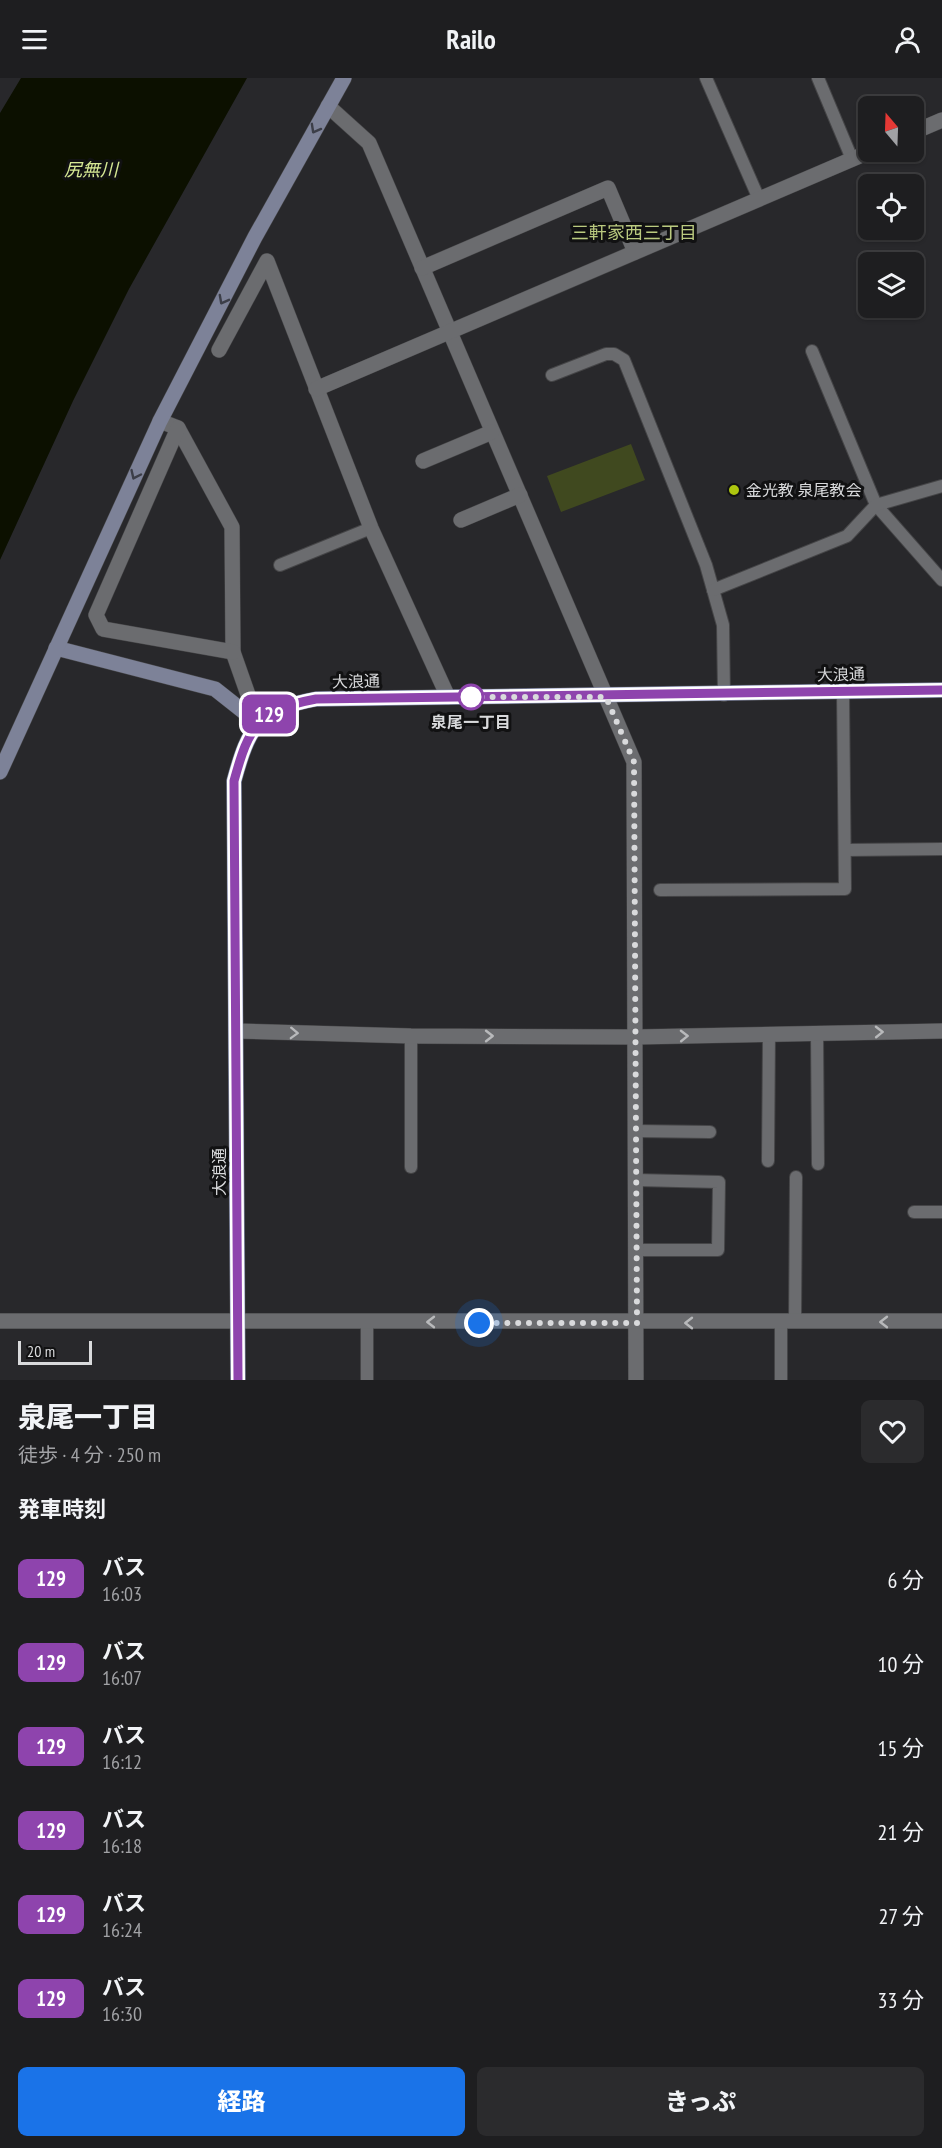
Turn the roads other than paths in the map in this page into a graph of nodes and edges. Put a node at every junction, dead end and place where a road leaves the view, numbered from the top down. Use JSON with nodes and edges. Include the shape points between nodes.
{"nodes":[{"id":1,"x":344,"y":78,"type":"edge"},
{"id":2,"x":706,"y":78,"type":"edge"},
{"id":3,"x":818,"y":78,"type":"edge"},
{"id":4,"x":328,"y":106,"type":"junction"},
{"id":5,"x":942,"y":120,"type":"edge"},
{"id":6,"x":924,"y":128,"type":"edge"},
{"id":7,"x":858,"y":157,"type":"edge"},
{"id":8,"x":852,"y":159,"type":"junction"},
{"id":9,"x":759,"y":199,"type":"junction"},
{"id":10,"x":635,"y":252,"type":"junction"},
{"id":11,"x":422,"y":268,"type":"junction"},
{"id":12,"x":450,"y":332,"type":"junction"},
{"id":13,"x":219,"y":350,"type":"dead end"},
{"id":14,"x":812,"y":351,"type":"dead end"},
{"id":15,"x":552,"y":375,"type":"dead end"},
{"id":16,"x":316,"y":389,"type":"junction"},
{"id":17,"x":160,"y":421,"type":"junction"},
{"id":18,"x":178,"y":428,"type":"junction"},
{"id":19,"x":492,"y":432,"type":"junction"},
{"id":20,"x":423,"y":461,"type":"dead end"},
{"id":21,"x":942,"y":486,"type":"edge"},
{"id":22,"x":520,"y":495,"type":"junction"},
{"id":23,"x":876,"y":505,"type":"junction"},
{"id":24,"x":461,"y":520,"type":"dead end"},
{"id":25,"x":371,"y":528,"type":"junction"},
{"id":26,"x":280,"y":565,"type":"dead end"},
{"id":27,"x":942,"y":579,"type":"edge"},
{"id":28,"x":713,"y":590,"type":"junction"},
{"id":29,"x":56,"y":648,"type":"junction"},
{"id":30,"x":233,"y":652,"type":"junction"},
{"id":31,"x":942,"y":690,"type":"edge"},
{"id":32,"x":843,"y":692,"type":"junction"},
{"id":33,"x":724,"y":695,"type":"junction"},
{"id":34,"x":448,"y":697,"type":"junction"},
{"id":35,"x":606,"y":697,"type":"junction"},
{"id":36,"x":258,"y":723,"type":"junction"},
{"id":37,"x":0,"y":772,"type":"edge"},
{"id":38,"x":942,"y":849,"type":"edge"},
{"id":39,"x":845,"y":850,"type":"junction"},
{"id":40,"x":660,"y":890,"type":"dead end"},
{"id":41,"x":236,"y":1031,"type":"junction"},
{"id":42,"x":942,"y":1031,"type":"edge"},
{"id":43,"x":817,"y":1033,"type":"junction"},
{"id":44,"x":769,"y":1034,"type":"junction"},
{"id":45,"x":411,"y":1036,"type":"junction"},
{"id":46,"x":636,"y":1037,"type":"junction"},
{"id":47,"x":636,"y":1131,"type":"junction"},
{"id":48,"x":710,"y":1132,"type":"dead end"},
{"id":49,"x":768,"y":1161,"type":"dead end"},
{"id":50,"x":818,"y":1164,"type":"dead end"},
{"id":51,"x":411,"y":1167,"type":"dead end"},
{"id":52,"x":796,"y":1177,"type":"dead end"},
{"id":53,"x":637,"y":1180,"type":"junction"},
{"id":54,"x":914,"y":1212,"type":"dead end"},
{"id":55,"x":942,"y":1212,"type":"edge"},
{"id":56,"x":637,"y":1250,"type":"junction"},
{"id":57,"x":0,"y":1321,"type":"edge"},
{"id":58,"x":238,"y":1321,"type":"junction"},
{"id":59,"x":942,"y":1321,"type":"edge"},
{"id":60,"x":367,"y":1322,"type":"junction"},
{"id":61,"x":637,"y":1323,"type":"junction"},
{"id":62,"x":788,"y":1323,"type":"junction"},
{"id":63,"x":238,"y":1380,"type":"edge"},
{"id":64,"x":367,"y":1380,"type":"edge"},
{"id":65,"x":636,"y":1380,"type":"edge"},
{"id":66,"x":781,"y":1380,"type":"edge"}],
"edges":[{"from":1,"to":4,"type":"street"},
{"from":2,"to":9,"type":"lane"},
{"from":3,"to":8,"type":"lane"},
{"from":4,"to":11,"type":"street","via":[[369,143]]},
{"from":4,"to":17,"type":"street","one_way":true},
{"from":5,"to":6,"type":"street"},
{"from":7,"to":8,"type":"street"},
{"from":8,"to":9,"type":"street"},
{"from":9,"to":10,"type":"street"},
{"from":10,"to":11,"type":"street","via":[[608,188]]},
{"from":10,"to":12,"type":"street"},
{"from":11,"to":12,"type":"street"},
{"from":12,"to":16,"type":"street"},
{"from":12,"to":19,"type":"street"},
{"from":13,"to":16,"type":"street","via":[[267,261]]},
{"from":14,"to":23,"type":"lane"},
{"from":15,"to":28,"type":"lane","via":[[606,354],[624,360]]},
{"from":16,"to":25,"type":"street"},
{"from":17,"to":18,"type":"street"},
{"from":17,"to":29,"type":"street","one_way":true},
{"from":18,"to":30,"type":"street","via":[[232,527]]},
{"from":18,"to":30,"type":"street","via":[[96,615],[103,629]]},
{"from":19,"to":20,"type":"street"},
{"from":19,"to":22,"type":"street"},
{"from":21,"to":23,"type":"lane"},
{"from":22,"to":24,"type":"street"},
{"from":22,"to":35,"type":"street"},
{"from":23,"to":27,"type":"lane"},
{"from":23,"to":28,"type":"lane","via":[[847,536]]},
{"from":25,"to":26,"type":"lane"},
{"from":25,"to":34,"type":"street"},
{"from":28,"to":33,"type":"lane","via":[[723,625]]},
{"from":29,"to":36,"type":"street","via":[[215,689]]},
{"from":29,"to":37,"type":"street"},
{"from":30,"to":36,"type":"street"},
{"from":31,"to":32,"type":"main road","name":"大浪通"},
{"from":32,"to":33,"type":"main road","name":"大浪通"},
{"from":32,"to":39,"type":"lane"},
{"from":33,"to":35,"type":"main road","name":"大浪通"},
{"from":34,"to":35,"type":"main road","name":"大浪通"},
{"from":34,"to":36,"type":"main road","name":"大浪通","via":[[316,699],[273,710]]},
{"from":35,"to":46,"type":"street","via":[[634,762]]},
{"from":36,"to":41,"type":"main road","name":"大浪通","via":[[245,742],[234,781]]},
{"from":38,"to":39,"type":"lane"},
{"from":39,"to":40,"type":"lane","via":[[845,889]]},
{"from":41,"to":45,"type":"street","one_way":true},
{"from":41,"to":58,"type":"main road","name":"大浪通"},
{"from":43,"to":42,"type":"street","one_way":true},
{"from":43,"to":44,"type":"street"},
{"from":43,"to":50,"type":"lane"},
{"from":46,"to":44,"type":"street","one_way":true},
{"from":44,"to":49,"type":"lane"},
{"from":45,"to":46,"type":"street","one_way":true},
{"from":45,"to":51,"type":"lane"},
{"from":46,"to":47,"type":"street"},
{"from":47,"to":48,"type":"lane"},
{"from":47,"to":53,"type":"street"},
{"from":52,"to":62,"type":"lane"},
{"from":53,"to":56,"type":"street"},
{"from":53,"to":56,"type":"lane","via":[[719,1182],[718,1250]]},
{"from":54,"to":55,"type":"lane"},
{"from":56,"to":61,"type":"street"},
{"from":57,"to":58,"type":"street"},
{"from":58,"to":60,"type":"street"},
{"from":58,"to":63,"type":"main road","name":"大浪通"},
{"from":59,"to":62,"type":"street","one_way":true},
{"from":61,"to":60,"type":"street","one_way":true},
{"from":60,"to":64,"type":"lane"},
{"from":62,"to":61,"type":"street","one_way":true},
{"from":61,"to":65,"type":"street"},
{"from":62,"to":66,"type":"lane"}]}
